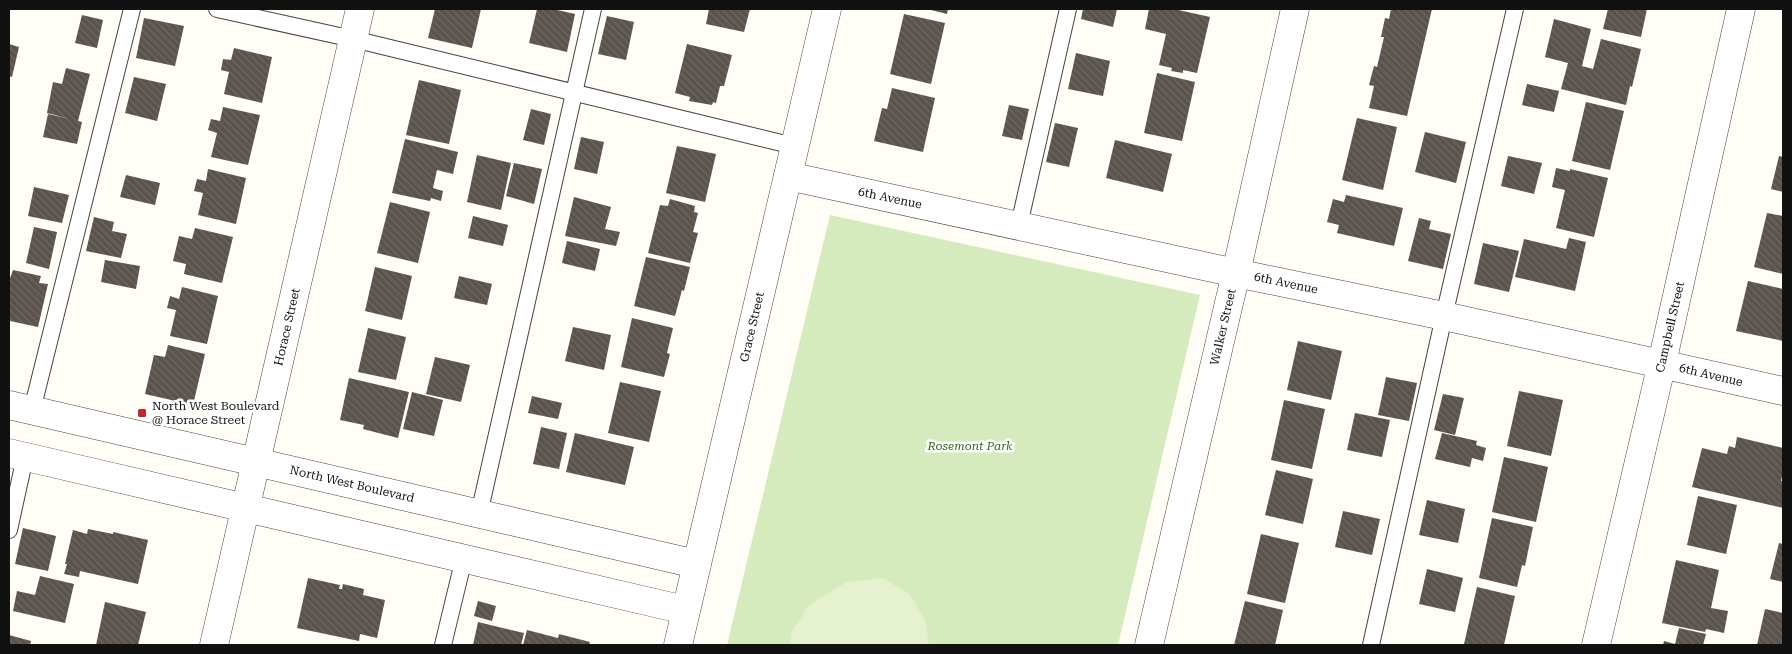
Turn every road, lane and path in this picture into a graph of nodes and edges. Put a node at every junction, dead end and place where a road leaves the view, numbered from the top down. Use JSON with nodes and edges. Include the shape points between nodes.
{"nodes":[{"id":1,"x":132,"y":9,"type":"edge"},
{"id":2,"x":217,"y":9,"type":"edge"},
{"id":3,"x":360,"y":9,"type":"edge"},
{"id":4,"x":593,"y":9,"type":"edge"},
{"id":5,"x":827,"y":9,"type":"edge"},
{"id":6,"x":1068,"y":9,"type":"edge"},
{"id":7,"x":1295,"y":9,"type":"edge"},
{"id":8,"x":1515,"y":9,"type":"edge"},
{"id":9,"x":1741,"y":9,"type":"edge"},
{"id":10,"x":353,"y":39,"type":"junction"},
{"id":11,"x":575,"y":92,"type":"junction"},
{"id":12,"x":794,"y":146,"type":"junction"},
{"id":13,"x":788,"y":176,"type":"junction"},
{"id":14,"x":1019,"y":226,"type":"junction"},
{"id":15,"x":1236,"y":272,"type":"junction"},
{"id":16,"x":1444,"y":316,"type":"junction"},
{"id":17,"x":1662,"y":363,"type":"junction"},
{"id":18,"x":1783,"y":391,"type":"edge"},
{"id":19,"x":20,"y":407,"type":"edge"},
{"id":20,"x":17,"y":455,"type":"edge"},
{"id":21,"x":256,"y":462,"type":"junction"},
{"id":22,"x":246,"y":508,"type":"junction"},
{"id":23,"x":479,"y":514,"type":"junction"},
{"id":24,"x":9,"y":530,"type":"edge"},
{"id":25,"x":464,"y":558,"type":"junction"},
{"id":26,"x":696,"y":564,"type":"junction"},
{"id":27,"x":685,"y":610,"type":"junction"},
{"id":28,"x":214,"y":645,"type":"edge"},
{"id":29,"x":443,"y":645,"type":"edge"},
{"id":30,"x":678,"y":645,"type":"edge"},
{"id":31,"x":1149,"y":645,"type":"edge"},
{"id":32,"x":1371,"y":645,"type":"edge"},
{"id":33,"x":1596,"y":645,"type":"edge"}],
"edges":[{"from":1,"to":19,"type":"lane"},
{"from":2,"to":10,"type":"lane"},
{"from":3,"to":10,"type":"street","name":"Horace Street"},
{"from":4,"to":11,"type":"lane"},
{"from":5,"to":12,"type":"street","name":"Grace Street"},
{"from":6,"to":14,"type":"lane"},
{"from":7,"to":15,"type":"street","name":"Walker Street"},
{"from":8,"to":16,"type":"lane"},
{"from":9,"to":17,"type":"street","name":"Campbell Street"},
{"from":10,"to":11,"type":"lane"},
{"from":10,"to":21,"type":"street","name":"Horace Street"},
{"from":11,"to":12,"type":"lane"},
{"from":11,"to":23,"type":"lane"},
{"from":12,"to":13,"type":"street","name":"Grace Street"},
{"from":13,"to":14,"type":"street","name":"6th Avenue"},
{"from":13,"to":26,"type":"street","name":"Grace Street"},
{"from":14,"to":15,"type":"street","name":"6th Avenue"},
{"from":15,"to":16,"type":"street","name":"6th Avenue"},
{"from":15,"to":31,"type":"street","name":"Walker Street"},
{"from":16,"to":17,"type":"street","name":"6th Avenue"},
{"from":16,"to":32,"type":"lane"},
{"from":17,"to":18,"type":"street","name":"6th Avenue"},
{"from":17,"to":33,"type":"street","name":"Campbell Street"},
{"from":19,"to":21,"type":"street","name":"North West Boulevard"},
{"from":20,"to":22,"type":"street"},
{"from":20,"to":24,"type":"lane"},
{"from":21,"to":22,"type":"street","name":"Horace Street"},
{"from":21,"to":23,"type":"street","name":"North West Boulevard"},
{"from":22,"to":25,"type":"street"},
{"from":22,"to":28,"type":"street","name":"Horace Street"},
{"from":23,"to":26,"type":"street","name":"North West Boulevard"},
{"from":25,"to":27,"type":"street"},
{"from":25,"to":29,"type":"lane"},
{"from":26,"to":27,"type":"street","name":"Grace Street"},
{"from":27,"to":30,"type":"street","name":"Grace Street"}]}
